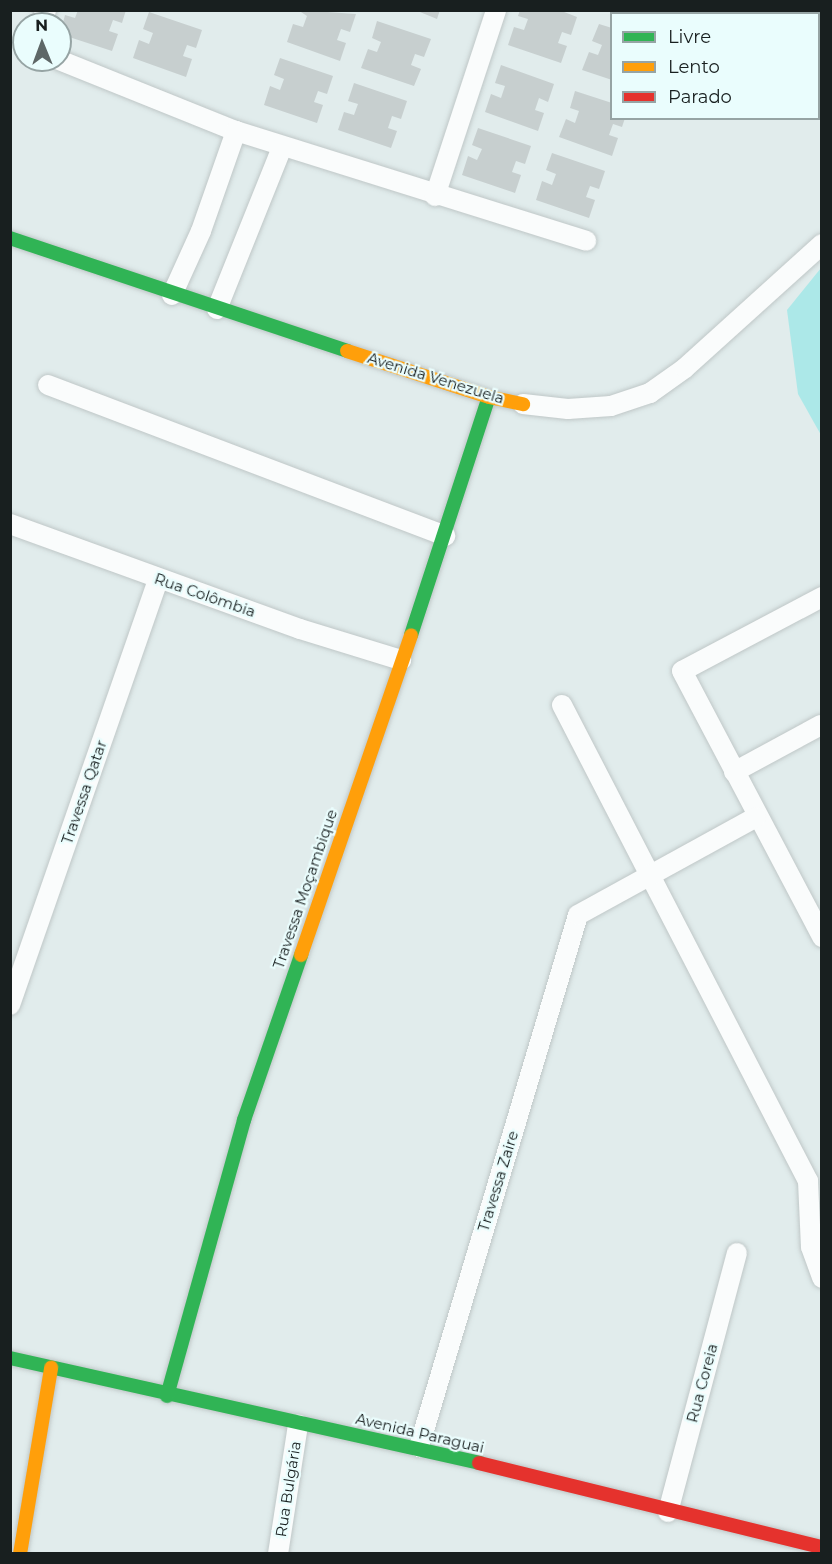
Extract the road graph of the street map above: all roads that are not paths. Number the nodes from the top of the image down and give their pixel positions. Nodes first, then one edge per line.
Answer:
1 (496, 10) edge
2 (72, 65) edge
3 (236, 131) junction
4 (282, 147) junction
5 (435, 196) junction
6 (10, 238) edge
7 (586, 241) dead end
8 (822, 244) edge
9 (172, 295) junction
10 (216, 309) junction
11 (48, 385) dead end
12 (489, 397) junction
13 (523, 404) joint
14 (10, 524) edge
15 (445, 536) junction
16 (158, 579) junction
17 (822, 597) edge
18 (401, 660) junction
19 (562, 705) dead end
20 (821, 725) edge
21 (734, 772) junction
22 (756, 817) junction
23 (649, 873) junction
24 (822, 937) edge
25 (10, 1005) edge
26 (736, 1253) dead end
27 (822, 1278) edge
28 (10, 1358) edge
29 (51, 1368) junction
30 (167, 1396) junction
31 (298, 1425) junction
32 (419, 1447) junction
33 (668, 1512) junction
34 (822, 1547) edge
35 (20, 1554) edge
36 (278, 1554) edge

1 - 5 street
2 - 3 street
3 - 4 street
3 - 9 street
4 - 5 street
4 - 10 street
5 - 7 street
6 - 9 street, Avenida Venezuela
8 - 13 street, Avenida Venezuela
9 - 10 street, Avenida Venezuela
10 - 12 street, Avenida Venezuela
11 - 15 street
12 - 13 street, Avenida Venezuela
12 - 15 street, Travessa Moçambique
14 - 16 street, Rua Colômbia
15 - 18 street, Travessa Moçambique
16 - 18 street, Rua Colômbia
16 - 25 street, Travessa Qatar
17 - 21 street
18 - 30 street, Travessa Moçambique
19 - 23 street
20 - 21 street
21 - 22 street
22 - 23 street
22 - 24 street
23 - 27 street
23 - 32 street, Travessa Zaire
26 - 33 street, Rua Coreia
28 - 29 street, Avenida Paraguai
29 - 30 street, Avenida Paraguai
29 - 35 street
30 - 31 street, Avenida Paraguai
31 - 32 street, Avenida Paraguai
31 - 36 street, Rua Bulgária
32 - 33 street, Avenida Paraguai
33 - 34 street, Avenida Paraguai

